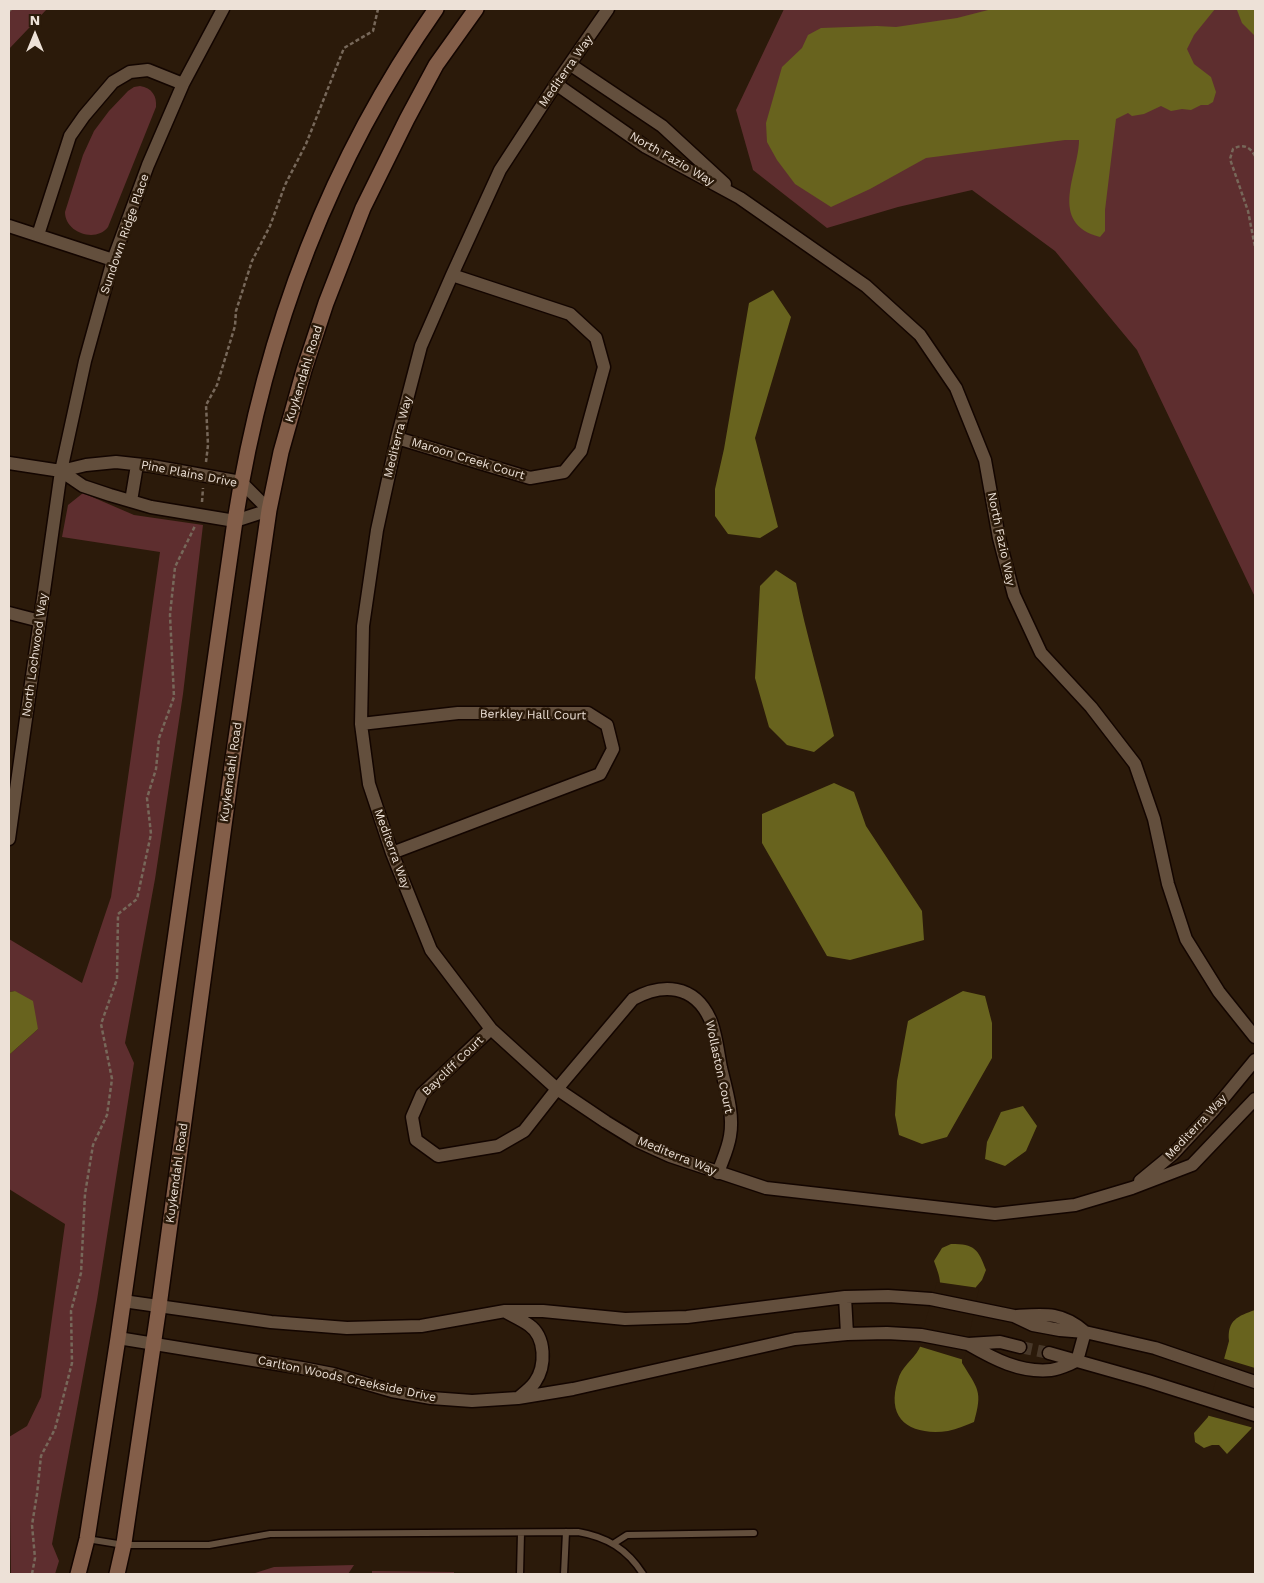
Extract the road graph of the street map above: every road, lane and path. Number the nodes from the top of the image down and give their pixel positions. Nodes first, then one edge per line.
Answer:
1 (223, 9) edge
2 (378, 9) edge
3 (436, 9) edge
4 (476, 9) edge
5 (608, 9) edge
6 (571, 65) junction
7 (183, 84) junction
8 (556, 84) junction
9 (1255, 156) edge
10 (740, 198) junction
11 (9, 226) edge
12 (38, 235) junction
13 (1255, 247) edge
14 (114, 260) junction
15 (452, 275) junction
16 (397, 438) junction
17 (9, 463) edge
18 (137, 464) junction
19 (60, 471) junction
20 (205, 476) junction
21 (241, 482) junction
22 (131, 501) junction
23 (269, 510) junction
24 (200, 515) junction
25 (235, 521) junction
26 (9, 613) edge
27 (40, 621) junction
28 (361, 724) junction
29 (9, 839) edge
30 (392, 853) junction
31 (491, 1030) junction
32 (1255, 1037) edge
33 (1255, 1060) edge
34 (557, 1089) junction
35 (1255, 1099) edge
36 (718, 1173) junction
37 (1132, 1188) junction
38 (845, 1297) junction
39 (123, 1301) junction
40 (160, 1306) junction
41 (505, 1312) junction
42 (1085, 1332) junction
43 (847, 1334) junction
44 (118, 1338) junction
45 (154, 1343) junction
46 (968, 1344) junction
47 (1020, 1346) tunnel mouth
48 (1049, 1353) tunnel mouth
49 (1078, 1361) junction
50 (1255, 1382) edge
51 (518, 1398) junction
52 (1255, 1415) edge
53 (566, 1532) junction
54 (521, 1533) junction
55 (754, 1533) dead end
56 (87, 1539) junction
57 (613, 1544) junction
58 (124, 1545) junction
59 (32, 1574) edge
60 (78, 1574) edge
61 (117, 1574) edge
62 (520, 1574) edge
63 (564, 1574) edge
64 (643, 1574) edge

1 - 7 street, Sundown Ridge Place
2 - 20 path
3 - 21 main road
4 - 23 main road, Kuykendahl Road
5 - 6 street, Mediterra Way
6 - 8 street, Mediterra Way
6 - 10 street, North Fazio Way
7 - 12 street
7 - 14 street, Sundown Ridge Place
8 - 10 street, North Fazio Way
8 - 15 street, Mediterra Way
9 - 13 path
10 - 32 street, North Fazio Way
11 - 12 street
12 - 14 street
14 - 19 street, Sundown Ridge Place
15 - 16 street, Mediterra Way
15 - 16 street, Maroon Creek Court
16 - 28 street, Mediterra Way
17 - 19 street, Pine Plains Drive
18 - 19 street, Pine Plains Drive
18 - 20 street, Pine Plains Drive
18 - 22 street
19 - 22 street, Pine Plains Drive
19 - 27 street, North Lochwood Way
20 - 21 street, Pine Plains Drive
20 - 24 path
21 - 23 street, Pine Plains Drive
21 - 25 main road
22 - 24 street, Pine Plains Drive
23 - 25 street, Pine Plains Drive
23 - 40 main road, Kuykendahl Road
24 - 25 street, Pine Plains Drive
24 - 59 path
25 - 39 main road
26 - 27 street
27 - 29 street, North Lochwood Way
28 - 30 street, Mediterra Way
28 - 30 street, Berkley Hall Court
30 - 31 street, Mediterra Way
31 - 34 street, Mediterra Way
31 - 34 street, Baycliff Court
33 - 37 street, Mediterra Way
34 - 36 street, Mediterra Way
34 - 36 street, Wollaston Court
35 - 37 street, Mediterra Way
36 - 37 street, Mediterra Way
38 - 41 street
38 - 42 street
38 - 43 street
39 - 40 street
39 - 44 main road
40 - 41 street
40 - 45 main road, Kuykendahl Road
41 - 51 street
42 - 49 street
42 - 50 street
43 - 46 street, Carlton Woods Creekside Drive
43 - 51 street, Carlton Woods Creekside Drive
44 - 45 street, Carlton Woods Creekside Drive
44 - 56 main road
45 - 51 street, Carlton Woods Creekside Drive
45 - 58 main road, Kuykendahl Road
46 - 47 street, Carlton Woods Creekside Drive
46 - 49 street, Carlton Woods Creekside Drive
48 - 49 street
49 - 52 street
53 - 54 lane
53 - 57 lane
53 - 63 lane
54 - 58 lane
54 - 62 lane
55 - 57 lane
56 - 58 lane
56 - 60 main road
57 - 64 lane
58 - 61 main road, Kuykendahl Road

